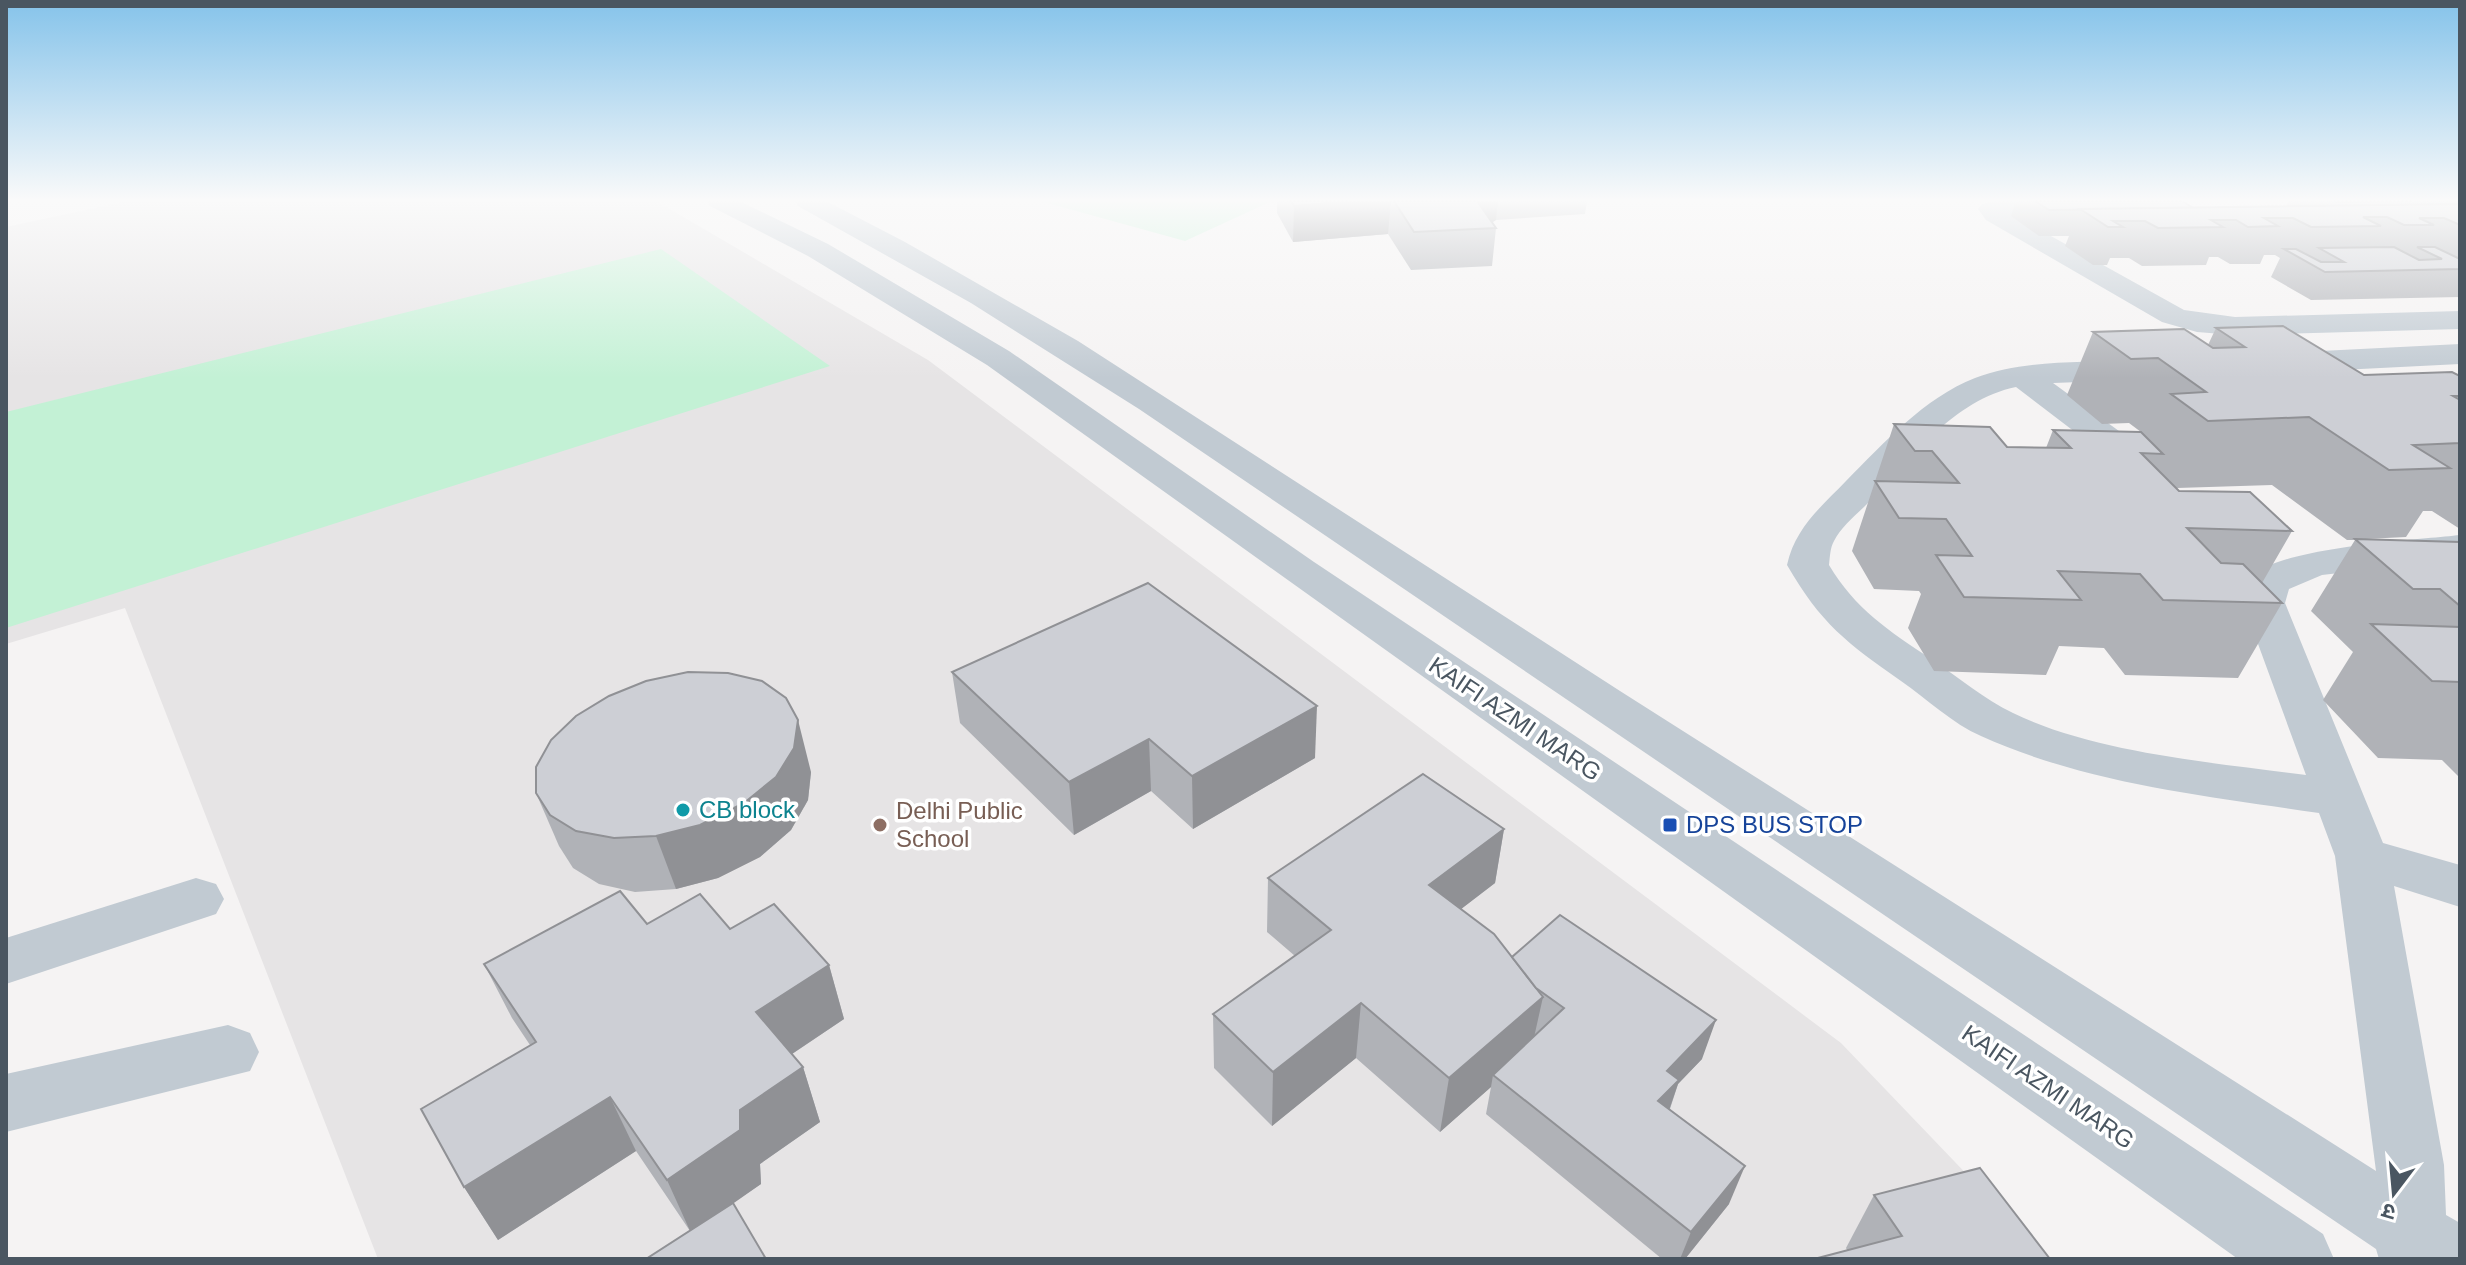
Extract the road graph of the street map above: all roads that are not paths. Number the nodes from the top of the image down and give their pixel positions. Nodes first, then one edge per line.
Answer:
1 (835, 260) edge
2 (921, 260) edge
3 (2073, 260) edge
4 (2460, 320) edge
5 (2460, 354) edge
6 (2164, 369) edge
7 (2022, 376) junction
8 (2264, 383) edge
9 (2175, 489) edge
10 (2252, 545) edge
11 (2460, 547) edge
12 (2290, 574) junction
13 (2339, 798) junction
14 (2362, 856) junction
15 (2460, 886) edge
16 (196, 899) dead end
17 (6, 961) edge
18 (228, 1052) dead end
19 (6, 1103) edge
20 (2425, 1250) edge
21 (2298, 1259) edge

1 - 21 street, KAIFI AZMI MARG
2 - 20 street
3 - 4 street
5 - 8 street
6 - 7 street
7 - 9 street
7 - 13 street
10 - 12 street
11 - 12 street
12 - 13 street
13 - 14 street
14 - 15 street
14 - 20 street
16 - 17 street
18 - 19 street

